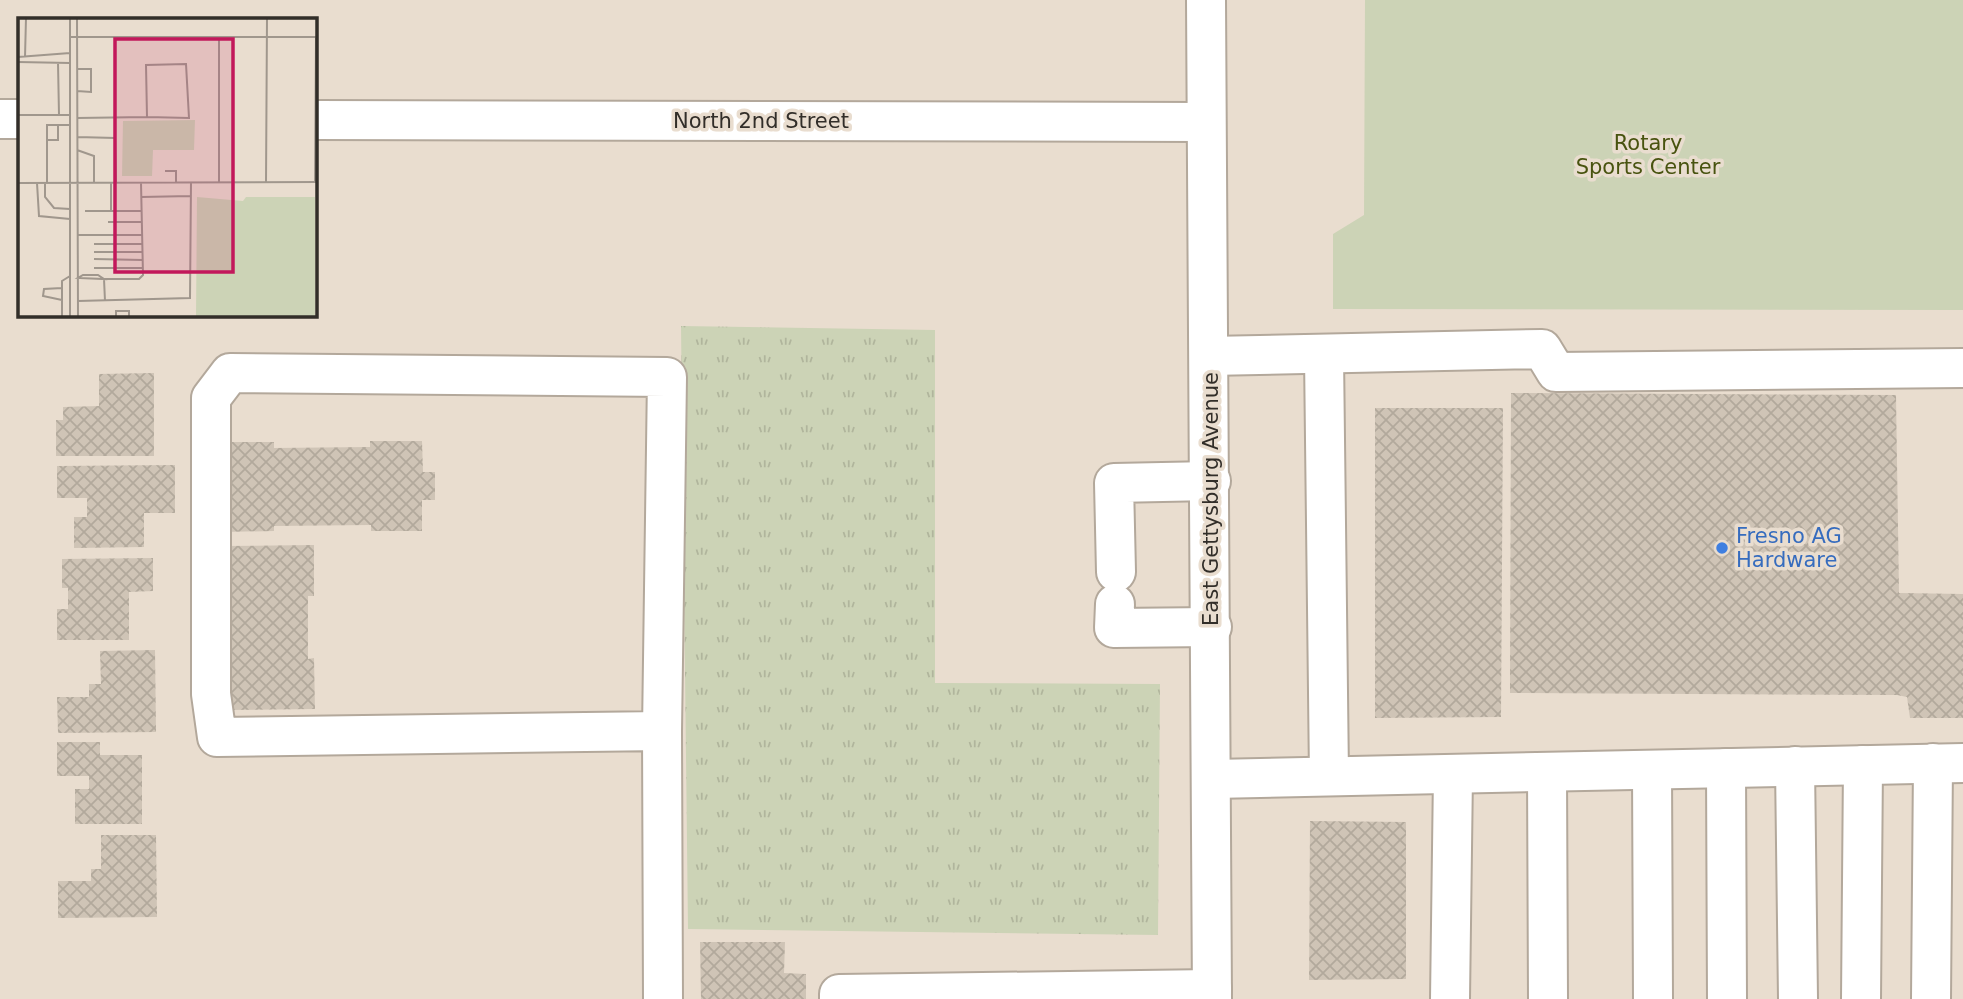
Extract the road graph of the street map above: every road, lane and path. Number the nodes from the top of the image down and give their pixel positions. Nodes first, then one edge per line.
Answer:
1 (1206, 0) edge
2 (0, 119) edge
3 (18, 119) edge
4 (317, 120) edge
5 (1206, 122) junction
6 (1324, 355) junction
7 (1209, 356) junction
8 (1963, 368) edge
9 (1210, 481) junction
10 (1212, 627) junction
11 (662, 731) junction
12 (1948, 763) edge
13 (1863, 765) junction
14 (1795, 766) junction
15 (1726, 768) junction
16 (1652, 769) junction
17 (1547, 772) junction
18 (1453, 774) junction
19 (1329, 776) junction
20 (1213, 779) junction
21 (1212, 994) edge
22 (663, 999) edge
23 (839, 999) edge
24 (1450, 999) edge
25 (1548, 999) edge
26 (1653, 999) edge
27 (1727, 999) edge
28 (1798, 999) edge
29 (1861, 999) edge
30 (1931, 999) edge

1 - 5 street, East Gettysburg Avenue
2 - 3 street
4 - 5 street, North 2nd Street
5 - 7 street, East Gettysburg Avenue
6 - 7 street
6 - 8 street
6 - 19 street
7 - 9 street, East Gettysburg Avenue
9 - 10 street, East Gettysburg Avenue
9 - 10 street
10 - 20 street, East Gettysburg Avenue
11 - 11 street
11 - 22 street
12 - 13 street
12 - 30 street
13 - 14 street
13 - 29 street
14 - 15 street
14 - 28 street
15 - 16 street
15 - 27 street
16 - 17 street
16 - 26 street
17 - 18 street
17 - 25 street
18 - 19 street
18 - 24 street
19 - 20 street
20 - 21 street, East Gettysburg Avenue
21 - 23 street

